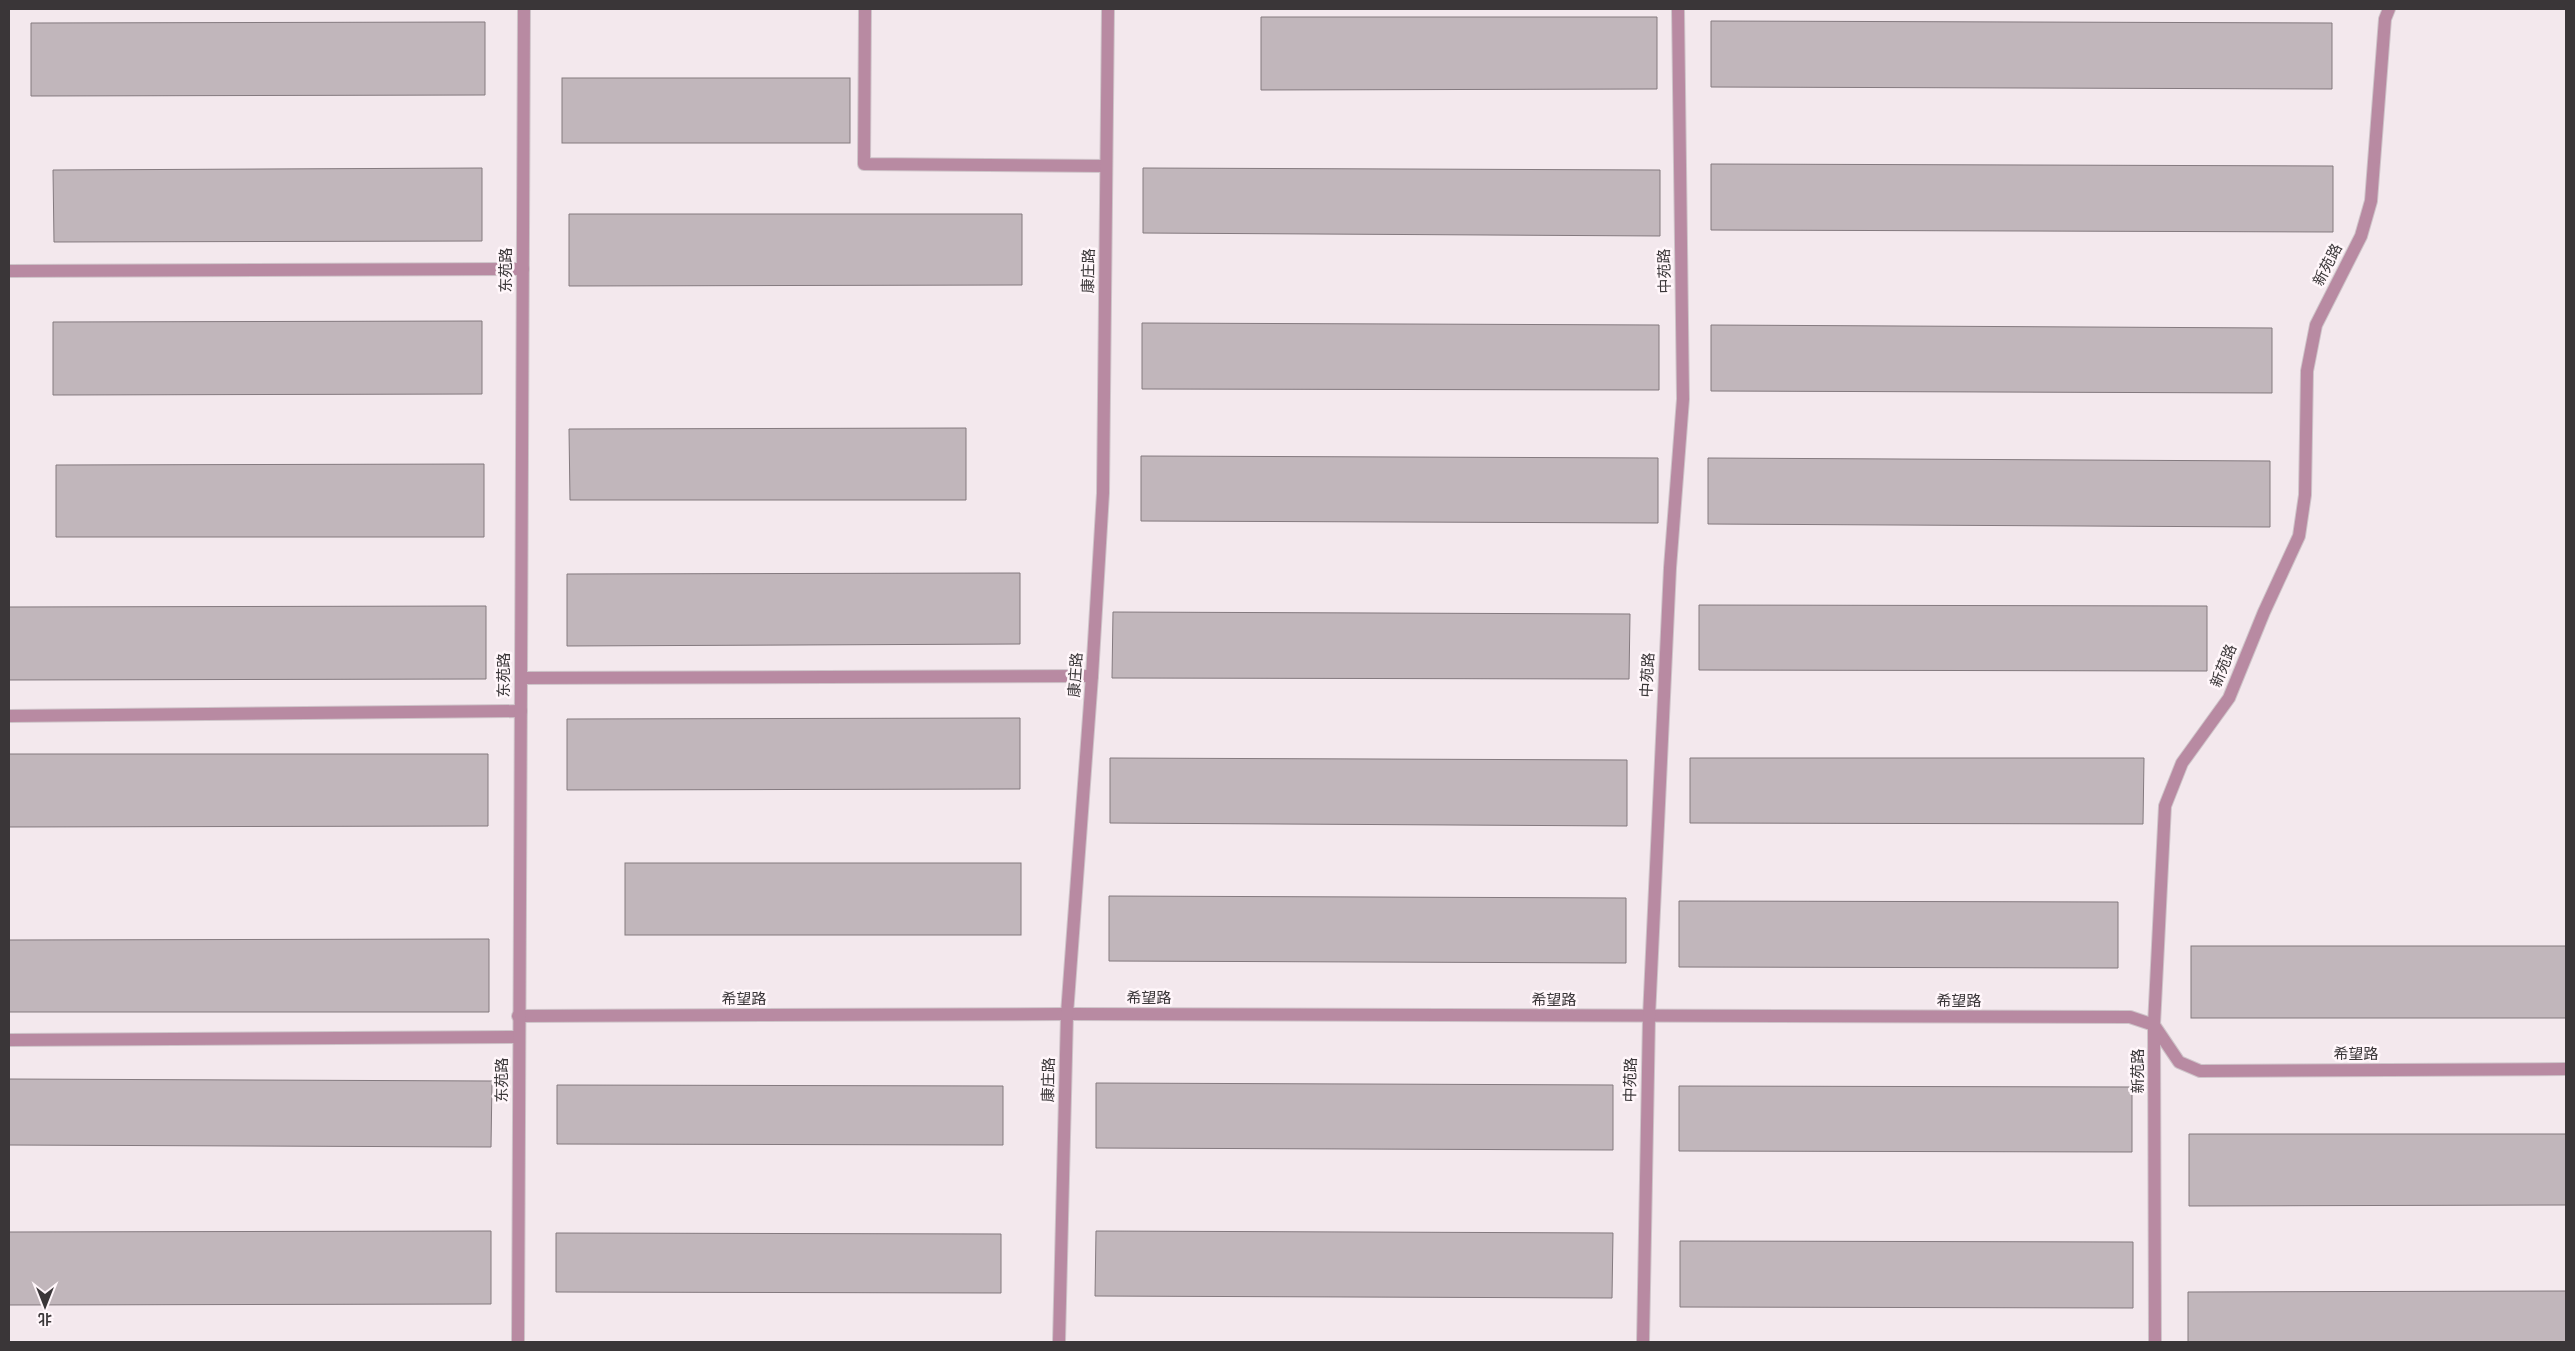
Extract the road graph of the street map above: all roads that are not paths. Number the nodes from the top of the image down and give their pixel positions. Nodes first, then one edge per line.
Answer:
1 (524, 9) edge
2 (865, 9) edge
3 (1108, 9) edge
4 (1678, 9) edge
5 (2390, 9) edge
6 (1106, 166) junction
7 (523, 269) junction
8 (9, 271) edge
9 (1092, 676) junction
10 (520, 678) junction
11 (520, 711) junction
12 (9, 716) edge
13 (1067, 1014) junction
14 (518, 1016) junction
15 (1649, 1017) junction
16 (2154, 1025) junction
17 (518, 1037) junction
18 (9, 1040) edge
19 (2566, 1069) edge
20 (518, 1342) edge
21 (1059, 1342) edge
22 (1643, 1342) edge
23 (2155, 1342) edge

1 - 7 street, 东苑路
2 - 6 street
3 - 6 street, 康庄路
4 - 15 street, 中苑路
5 - 16 street, 新苑路
6 - 9 street, 康庄路
7 - 8 street
7 - 10 street, 东苑路
9 - 10 street
9 - 13 street, 康庄路
10 - 11 street, 东苑路
11 - 12 street
11 - 14 street, 东苑路
13 - 14 street, 希望路
13 - 15 street, 希望路
13 - 21 street, 康庄路
14 - 17 street, 东苑路
15 - 16 street, 希望路
15 - 22 street, 中苑路
16 - 19 street, 希望路
16 - 23 street, 新苑路
17 - 18 street
17 - 20 street, 东苑路

